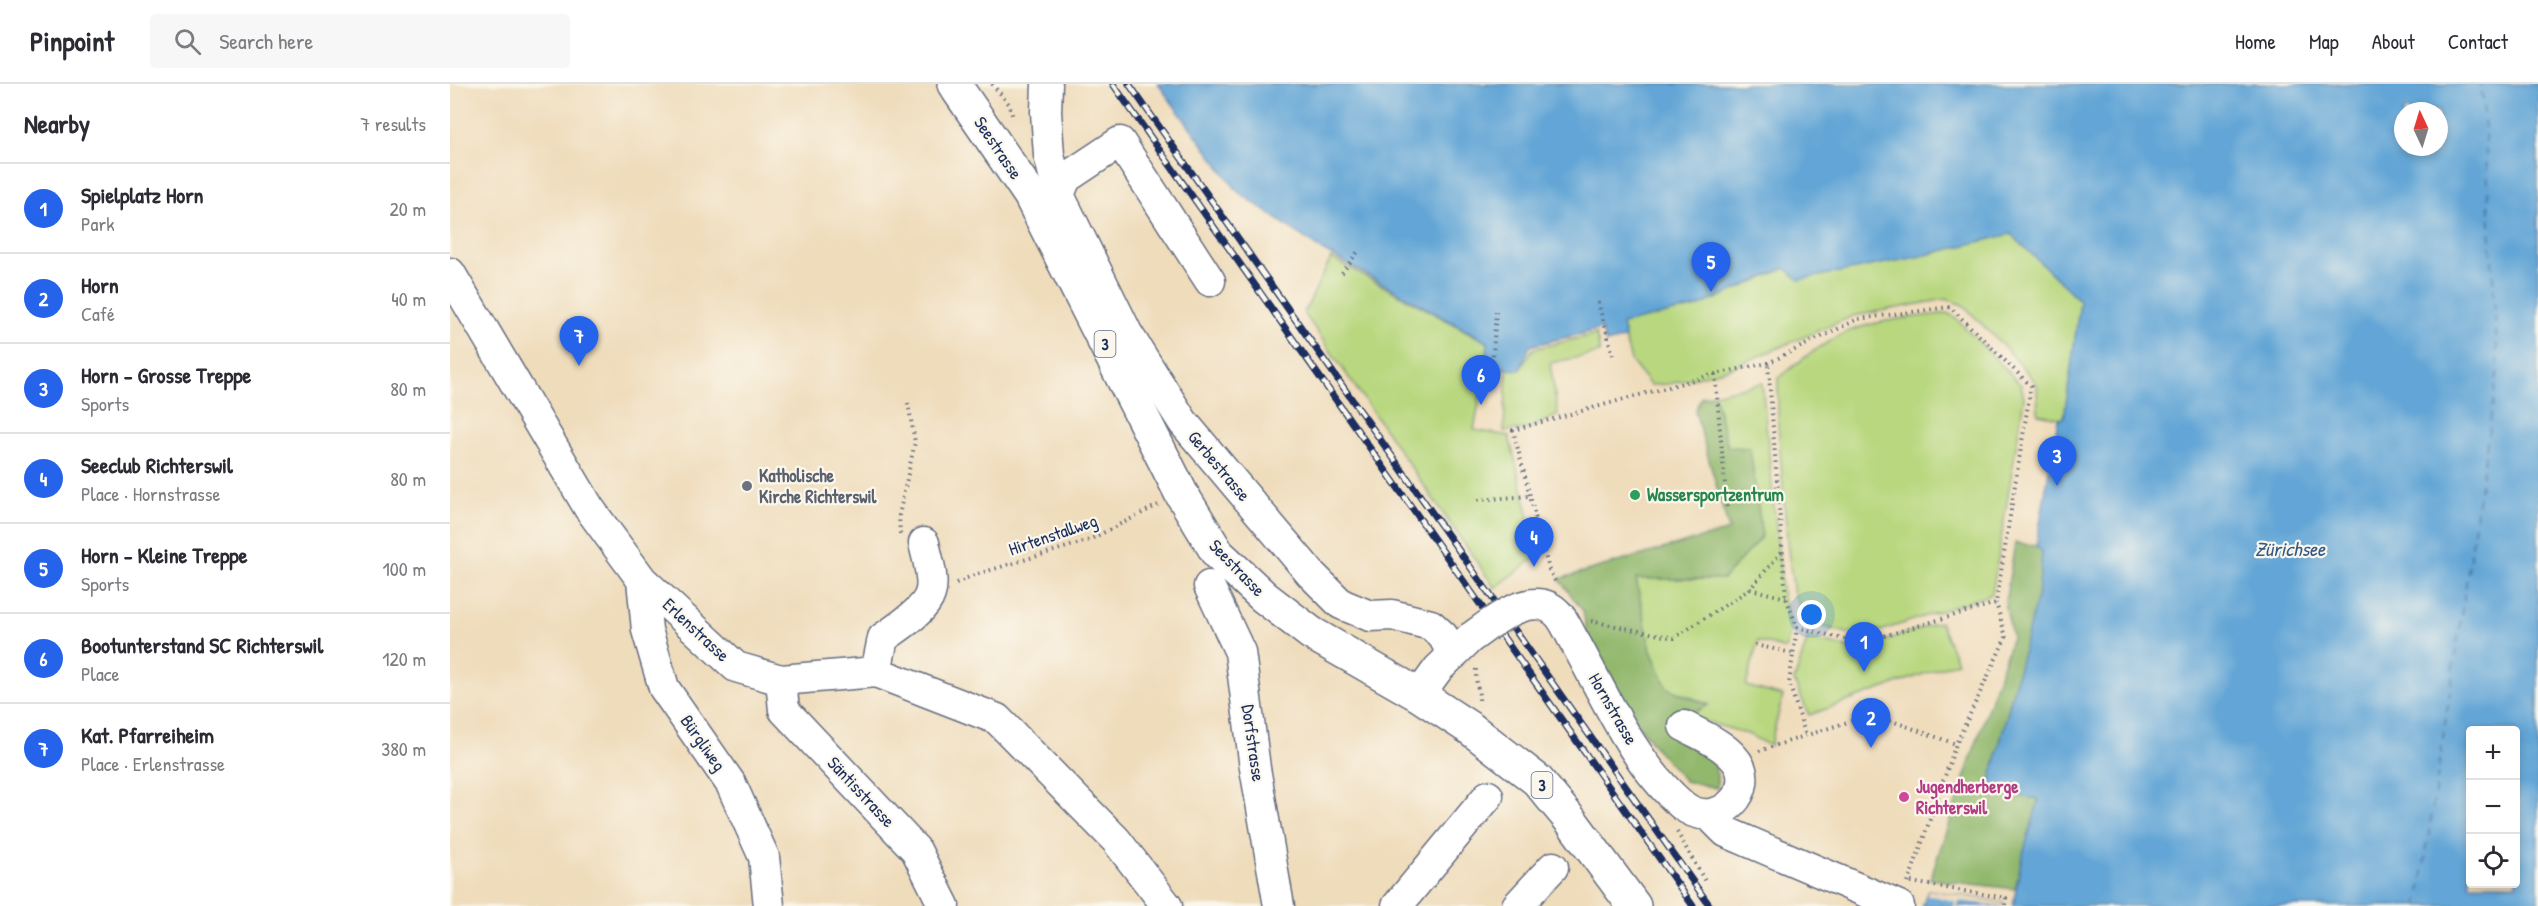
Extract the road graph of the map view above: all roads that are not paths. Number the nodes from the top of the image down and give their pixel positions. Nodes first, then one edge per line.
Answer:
1 (954, 84) edge
2 (1047, 84) edge
3 (1059, 195) junction
4 (450, 273) edge
5 (1210, 281) dead end
6 (912, 541) road end
7 (642, 580) junction
8 (1209, 586) dead end
9 (1461, 647) junction
10 (876, 672) junction
11 (781, 680) junction
12 (1419, 695) junction
13 (1684, 726) dead end
14 (1488, 796) dead end
15 (1696, 811) junction
16 (1553, 867) dead end
17 (1904, 892) edge
18 (769, 906) edge
19 (944, 906) edge
20 (1167, 906) edge
21 (1279, 906) edge
22 (1397, 906) edge
23 (1517, 906) edge
24 (1634, 906) edge

1 - 12 main road, Seestrasse / 3
2 - 3 street, Gerbestrasse
3 - 5 street
3 - 9 street, Gerbestrasse
4 - 7 street, Erlenstrasse
6 - 10 street
7 - 11 street, Erlenstrasse
7 - 18 street, Bürgliweg
8 - 21 street, Dorfstrasse
9 - 12 street
9 - 15 street, Hornstrasse, bridge
10 - 11 street, Erlenstrasse
10 - 20 street, Erlenstrasse
11 - 19 street, Säntisstrasse
12 - 24 main road, Seestrasse / 3
13 - 15 street
14 - 22 street
15 - 17 street, Hornstrasse
16 - 23 street

